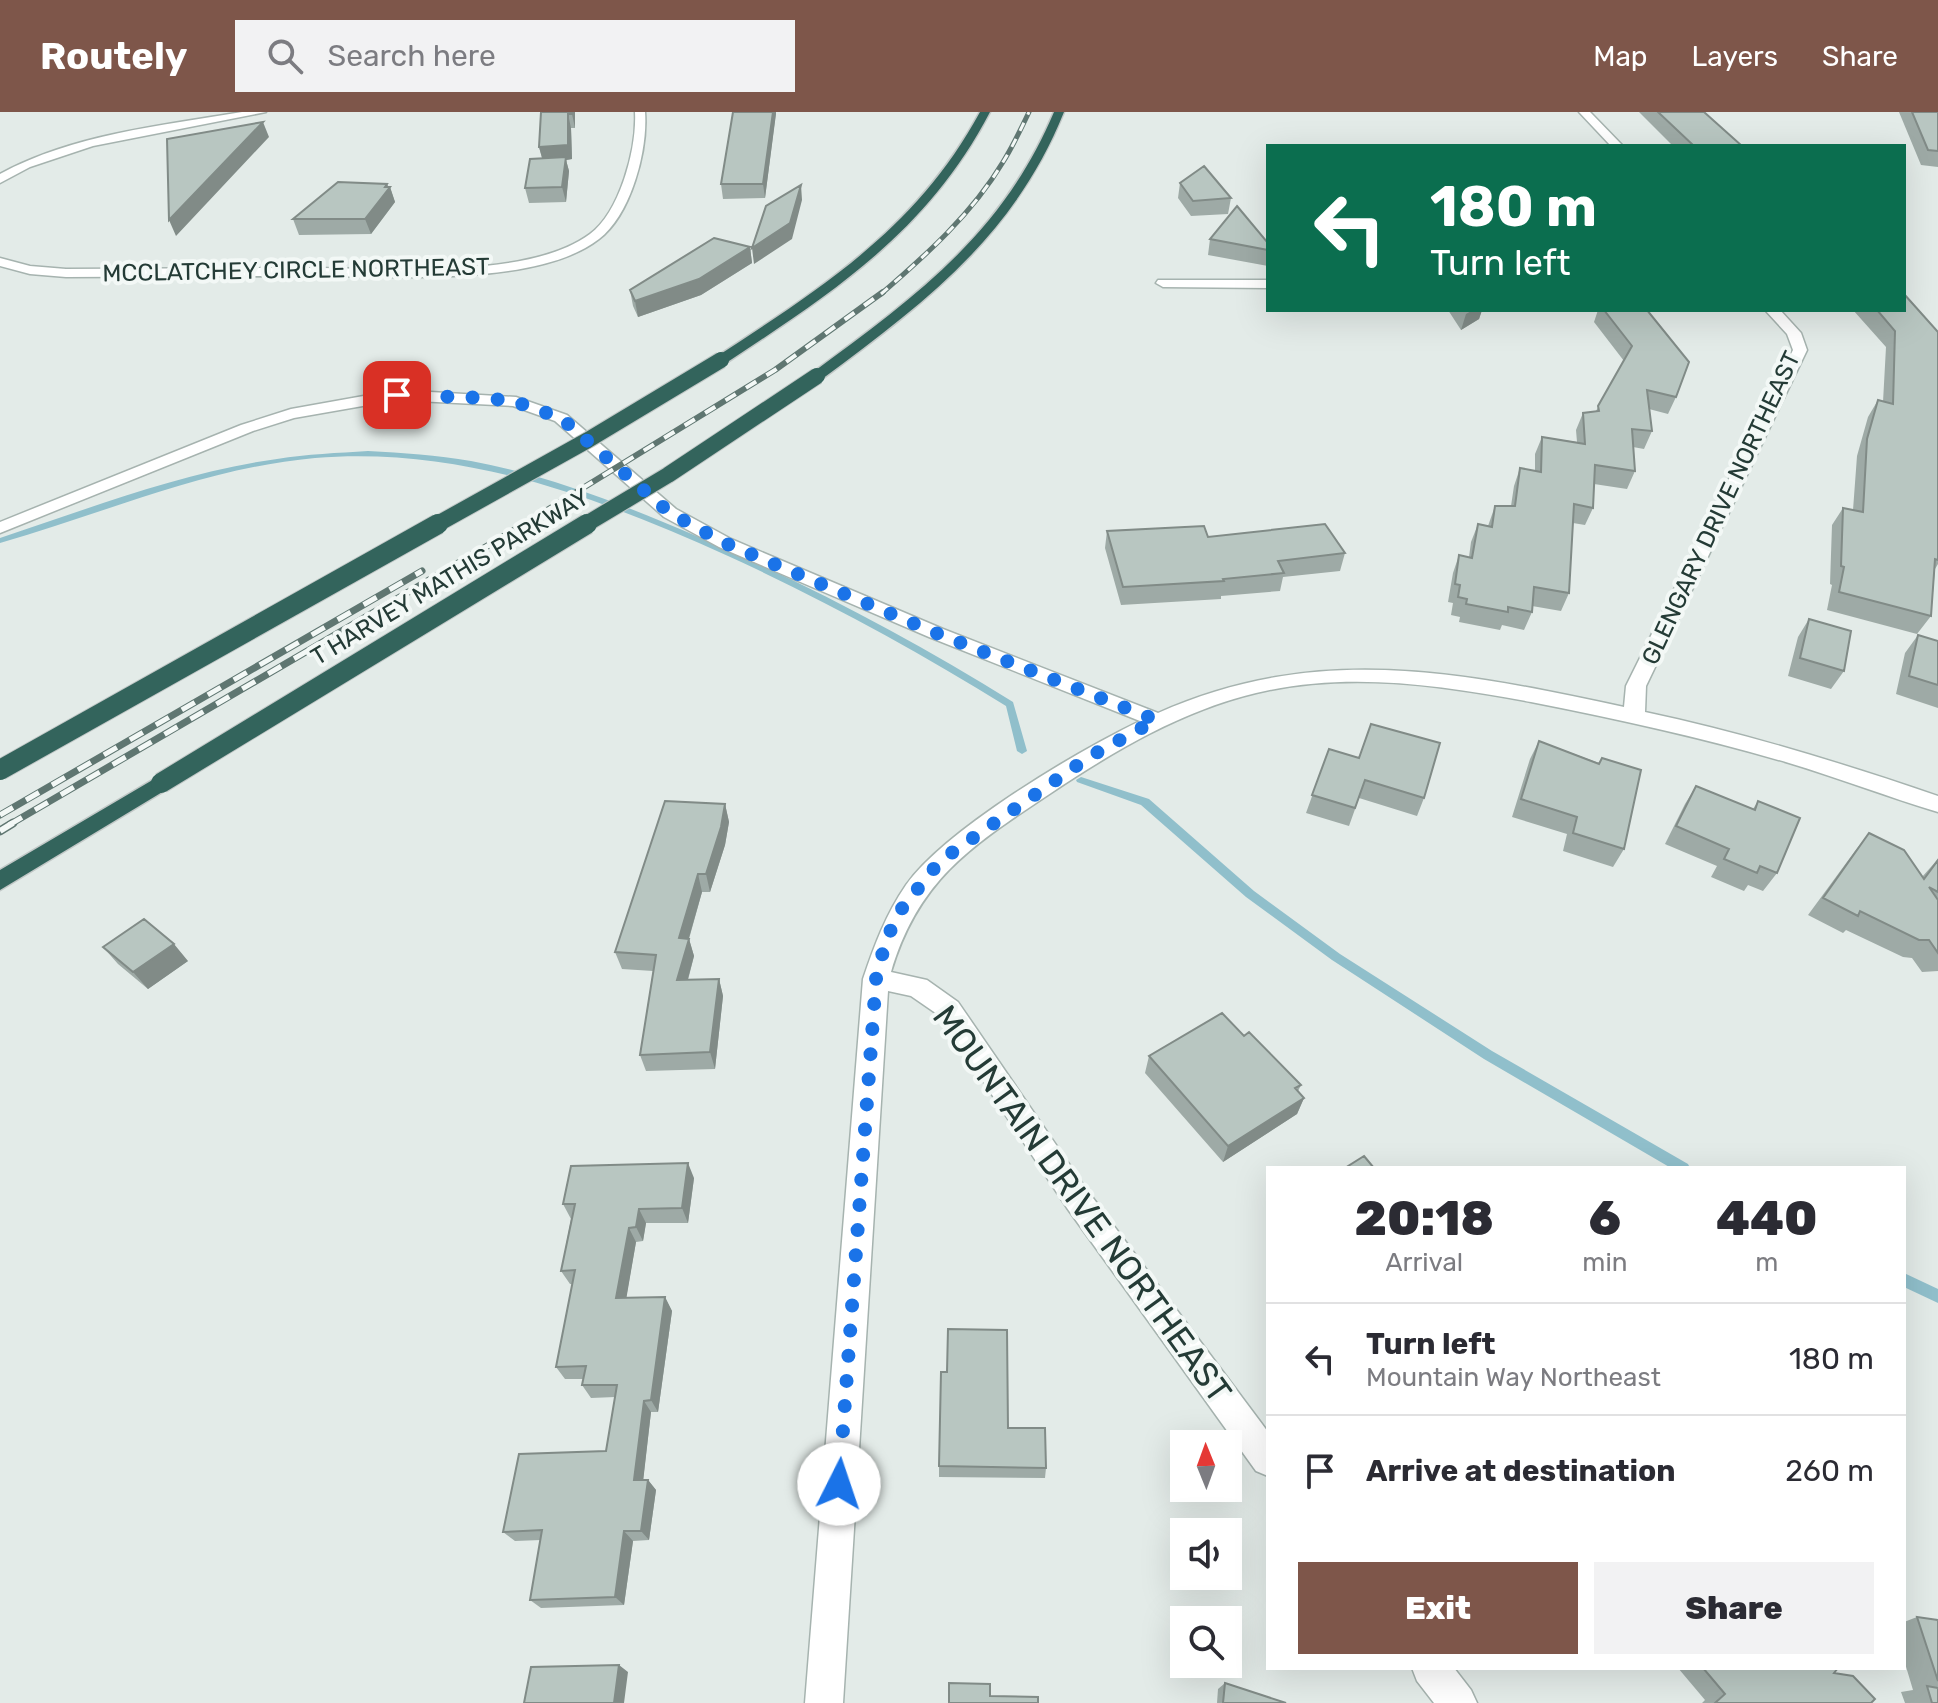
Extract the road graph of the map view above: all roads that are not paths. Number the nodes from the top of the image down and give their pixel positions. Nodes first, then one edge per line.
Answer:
1 (261, 112) edge
2 (640, 112) edge
3 (985, 112) edge
4 (1059, 112) edge
5 (1584, 112) edge
6 (1615, 144) edge
7 (0, 179) edge
8 (0, 262) edge
9 (1163, 283) dead end
10 (1266, 284) edge
11 (1774, 312) edge
12 (0, 528) edge
13 (1634, 715) junction
14 (1156, 720) junction
15 (0, 770) edge
16 (1938, 804) edge
17 (0, 881) edge
18 (876, 979) junction
19 (1266, 1456) edge
20 (1432, 1670) edge
21 (824, 1703) edge
22 (1458, 1703) edge

1 - 7 street
2 - 8 street, MCCLATCHEY CIRCLE NORTHEAST
3 - 15 highway, T HARVEY MATHIS PARKWAY, bridge
4 - 17 highway, T HARVEY MATHIS PARKWAY, bridge
5 - 6 street
9 - 10 street
11 - 13 street, GLENGARY DRIVE NORTHEAST
12 - 14 street
13 - 14 street
13 - 16 street
14 - 18 street
18 - 19 street, MOUNTAIN DRIVE NORTHEAST
18 - 21 street
20 - 22 street

